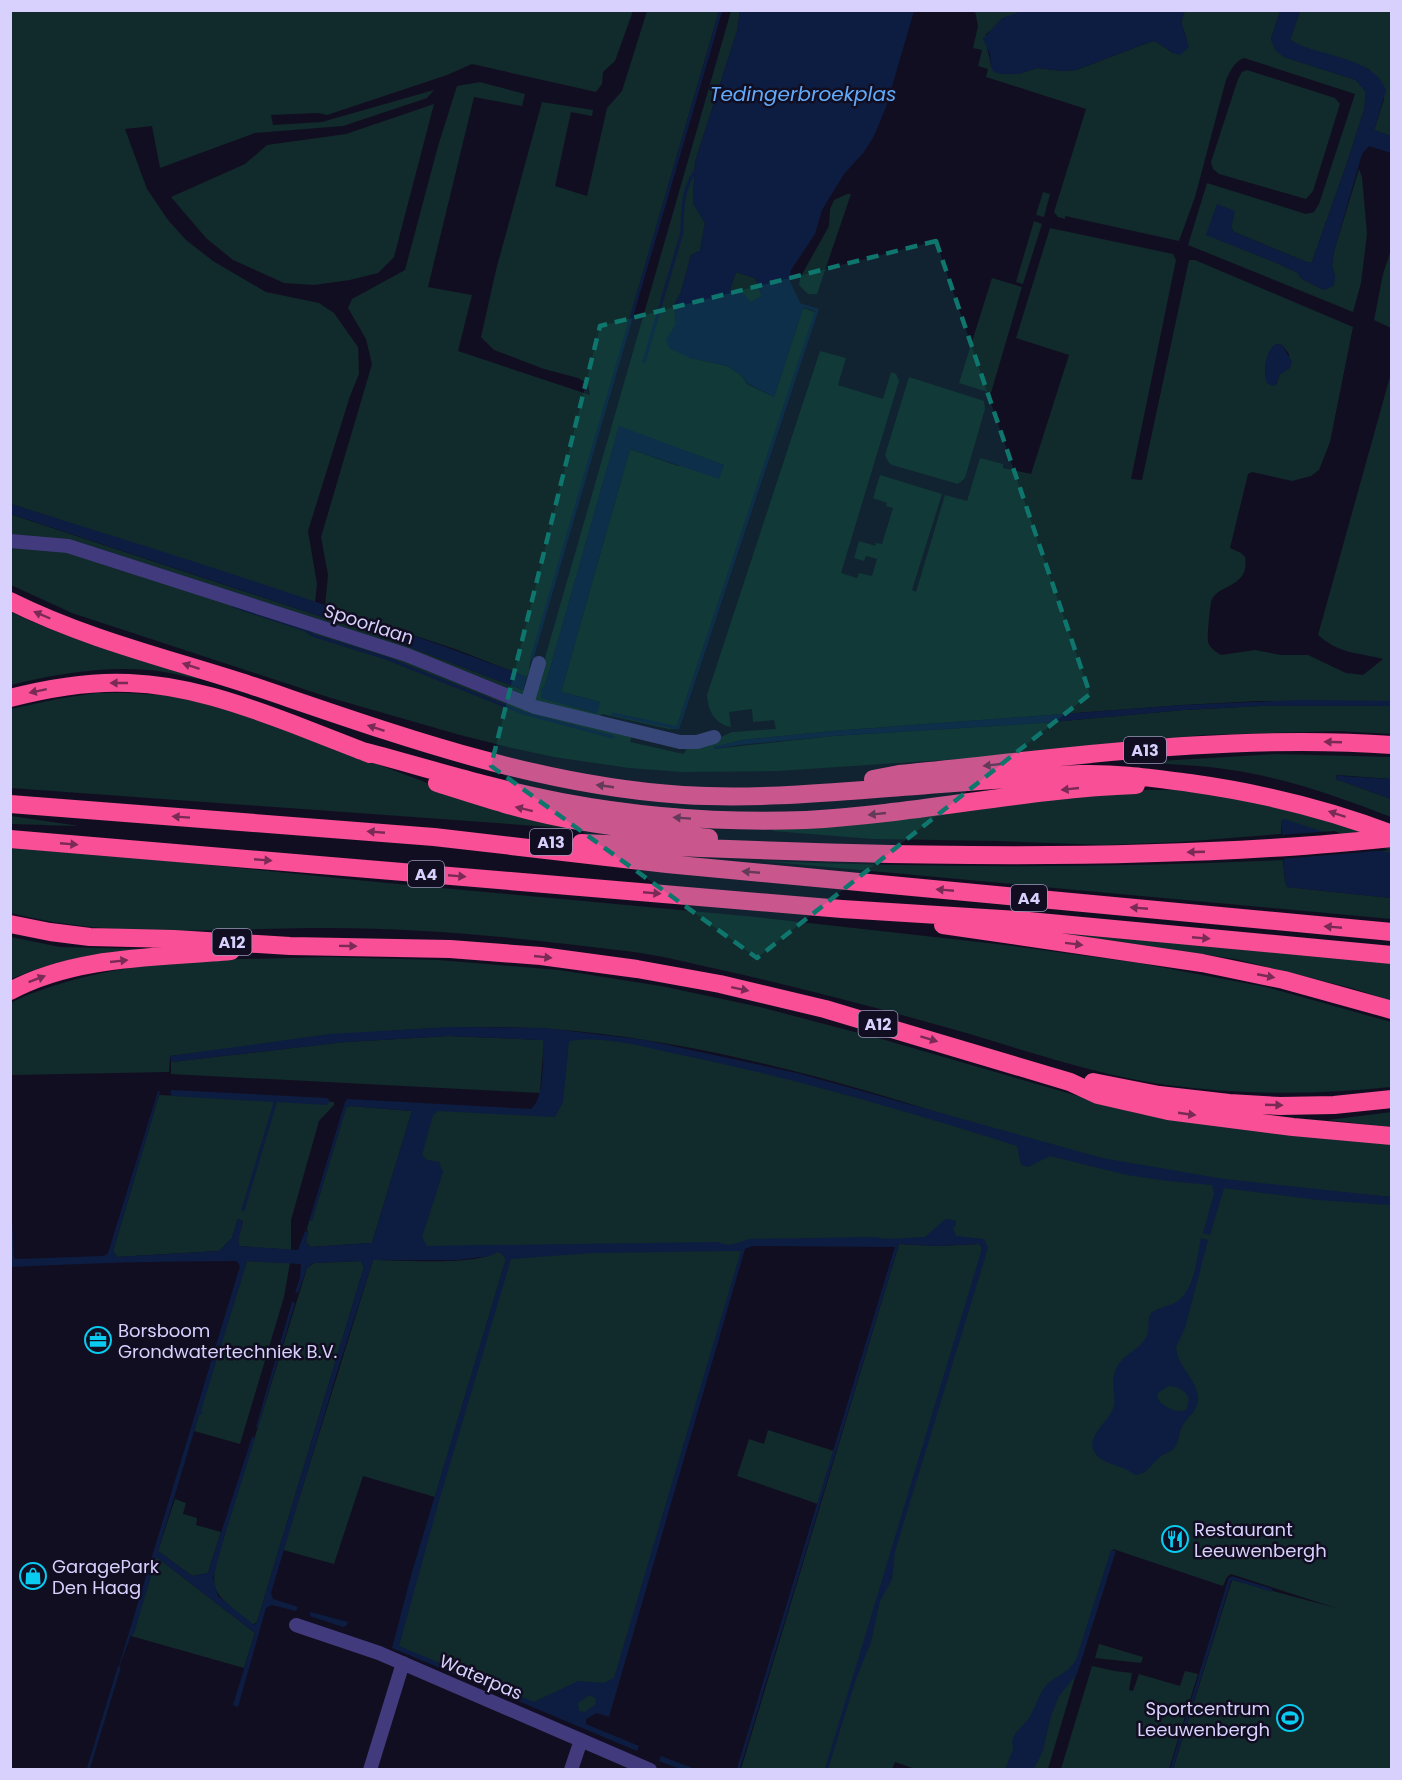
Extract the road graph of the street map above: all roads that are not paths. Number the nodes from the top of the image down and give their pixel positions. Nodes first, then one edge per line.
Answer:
1 (10, 541) edge
2 (10, 601) edge
3 (539, 663) dead end
4 (10, 698) edge
5 (528, 704) junction
6 (714, 737) dead end
7 (1392, 745) edge
8 (359, 750) junction
9 (1192, 784) junction
10 (789, 795) junction
11 (10, 804) edge
12 (1392, 836) edge
13 (434, 837) junction
14 (10, 839) edge
15 (807, 851) junction
16 (842, 909) junction
17 (10, 924) edge
18 (1392, 932) edge
19 (290, 946) junction
20 (1392, 955) edge
21 (10, 991) edge
22 (1392, 1010) edge
23 (1070, 1082) junction
24 (1392, 1099) edge
25 (1392, 1136) edge
26 (296, 1624) dead end
27 (403, 1663) junction
28 (581, 1740) junction
29 (370, 1770) edge
30 (571, 1770) edge
31 (650, 1770) edge

1 - 5 street, Spoorlaan
10 -> 2 highway
3 - 5 street
8 -> 4 highway
5 - 6 street, Spoorlaan
7 -> 10 highway, A13
9 -> 8 highway
15 -> 8 highway
9 - 10 highway
12 -> 9 highway
13 -> 11 highway, A4
12 -> 15 highway, A13
13 - 15 highway, A13
18 -> 13 highway, A4
14 -> 16 highway, A4
16 -> 20 highway, A4
16 -> 22 highway
17 - 19 highway, A12
21 -> 19 highway, A12
19 -> 23 highway, A12
23 -> 24 highway, A12
23 -> 25 highway, A12
26 - 27 street, Waterpas
27 - 28 street, Waterpas
27 - 29 street
28 - 30 street
28 - 31 street, Waterpas

